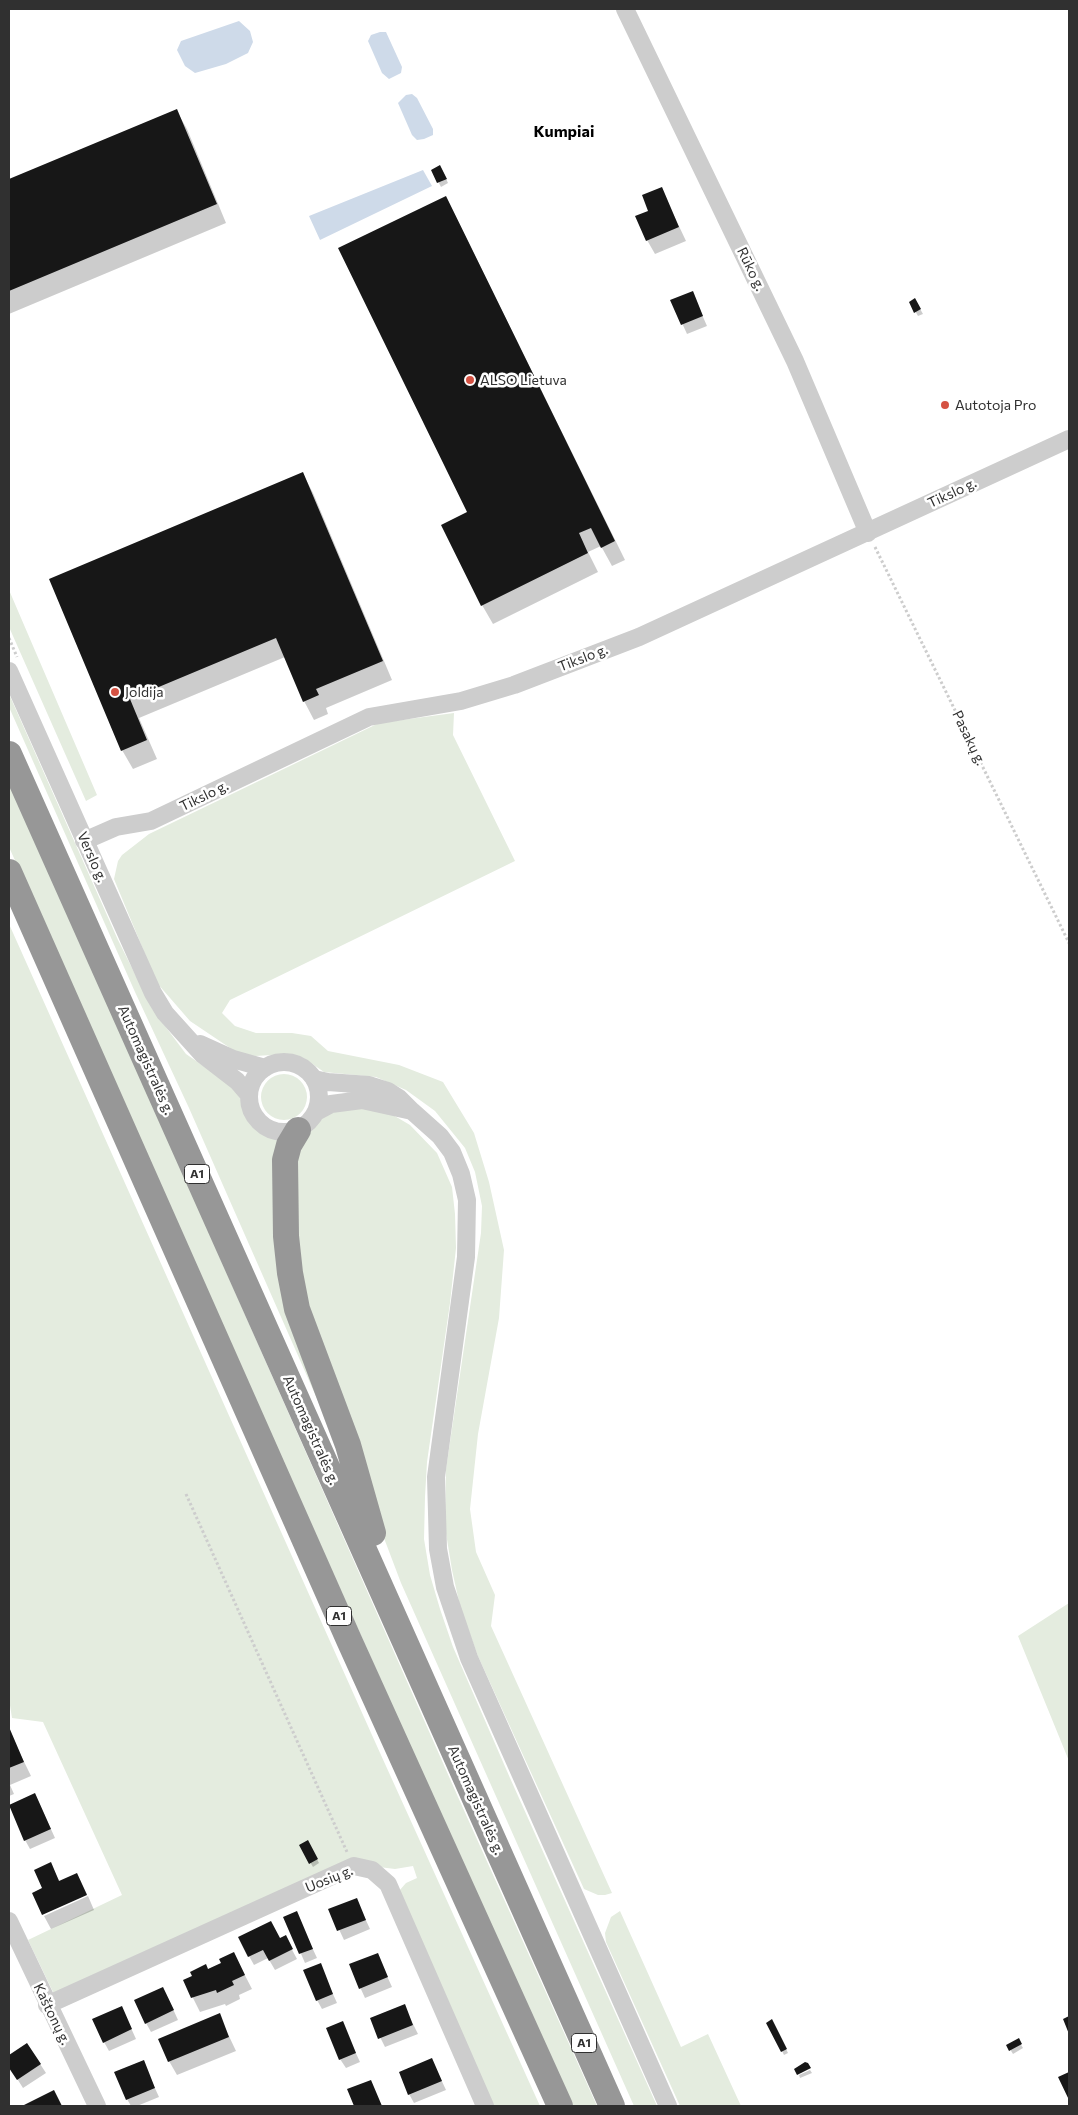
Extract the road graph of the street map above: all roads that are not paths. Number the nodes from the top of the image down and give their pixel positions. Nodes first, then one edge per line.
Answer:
1 (626, 9) edge
2 (1069, 439) edge
3 (868, 533) junction
4 (9, 671) edge
5 (9, 754) edge
6 (84, 841) junction
7 (9, 872) edge
8 (186, 1036) junction
9 (265, 1068) junction
10 (314, 1079) junction
11 (249, 1095) junction
12 (316, 1112) junction
13 (412, 1112) junction
14 (298, 1130) junction
15 (9, 1921) edge
16 (556, 1979) junction
17 (47, 2005) junction
18 (96, 2106) edge
19 (485, 2106) edge
20 (560, 2106) edge
21 (612, 2106) edge
22 (668, 2106) edge

1 - 3 street, Rūko g.
2 - 3 street, Tikslo g.
3 - 6 street, Tikslo g.
4 - 6 street, Verslo g.
5 - 16 highway, Automagistralės g. / A1
6 - 8 street, Verslo g.
7 - 20 highway, A1
8 - 9 street, Verslo g.
8 - 11 street, Verslo g.
9 - 10 street
9 - 11 street
10 - 12 street
10 - 13 street
11 - 14 street
12 - 13 street
12 - 14 street
13 - 22 street
14 - 16 highway
15 - 17 street, Kaštonų g.
16 - 21 highway, Automagistralės g. / A1
17 - 18 street, Kaštonų g.
17 - 19 street, Uosių g.

